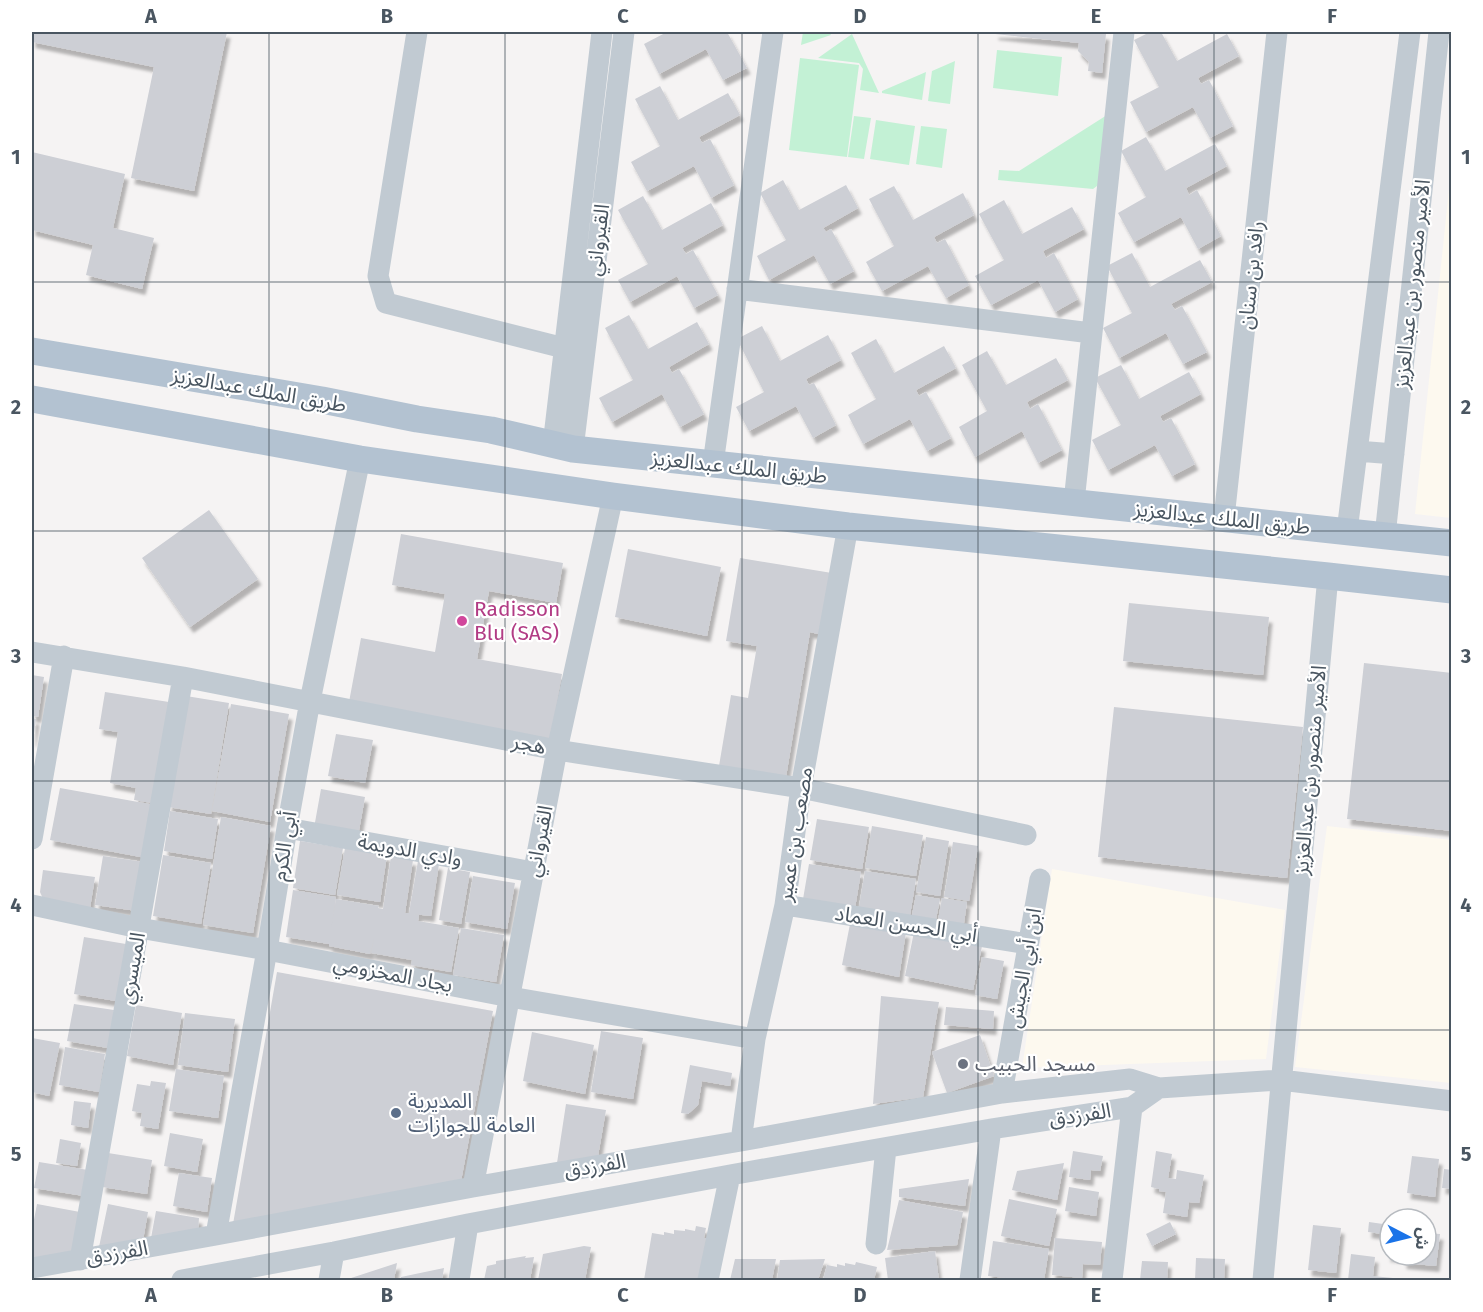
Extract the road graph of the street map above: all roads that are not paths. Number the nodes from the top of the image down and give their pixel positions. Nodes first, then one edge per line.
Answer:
1 (417, 32) edge
2 (602, 32) edge
3 (624, 32) edge
4 (772, 32) edge
5 (1124, 32) edge
6 (1277, 32) edge
7 (1410, 32) edge
8 (1438, 32) edge
9 (737, 290) junction
10 (1091, 333) junction
11 (564, 348) junction
12 (32, 351) edge
13 (32, 399) edge
14 (563, 447) junction
15 (1357, 451) junction
16 (1394, 454) junction
17 (360, 459) junction
18 (713, 464) junction
19 (613, 496) junction
20 (1074, 502) junction
21 (1224, 518) junction
22 (848, 526) junction
23 (1347, 531) junction
24 (1385, 536) junction
25 (1452, 543) edge
26 (1328, 576) junction
27 (1452, 590) edge
28 (32, 652) edge
29 (64, 656) junction
30 (183, 677) junction
31 (310, 701) junction
32 (557, 750) junction
33 (801, 788) junction
34 (287, 828) junction
35 (1026, 835) dead end
36 (32, 839) edge
37 (533, 873) junction
38 (1040, 879) dead end
39 (785, 904) junction
40 (32, 905) edge
41 (139, 928) junction
42 (1028, 944) junction
43 (267, 950) junction
44 (510, 997) junction
45 (755, 1039) junction
46 (1281, 1080) junction
47 (1159, 1088) junction
48 (1002, 1093) junction
49 (1452, 1101) edge
50 (1132, 1107) junction
51 (991, 1130) junction
52 (741, 1141) junction
53 (886, 1148) junction
54 (730, 1175) junction
55 (473, 1187) junction
56 (468, 1224) junction
57 (216, 1235) junction
58 (876, 1244) dead end
59 (334, 1252) junction
60 (80, 1260) junction
61 (32, 1268) edge
62 (205, 1279) edge
63 (182, 1281) edge
64 (329, 1281) edge
65 (459, 1281) edge
66 (708, 1281) edge
67 (970, 1281) edge
68 (1112, 1281) edge
69 (1263, 1281) edge

1 - 11 street
2 - 11 street, القيرواني
3 - 14 street, القيرواني
4 - 9 street
5 - 10 street
6 - 21 street, رافد بن سنان
7 - 15 street, الأمير منصور بن عبدالعزيز
8 - 16 street, الأمير منصور بن عبدالعزيز
9 - 10 street
9 - 18 street
10 - 20 street
11 - 14 street, القيرواني
12 - 14 main road, طريق الملك عبدالعزيز
13 - 17 main road, طريق الملك عبدالعزيز
14 - 18 main road, طريق الملك عبدالعزيز
15 - 16 street
15 - 23 street, الأمير منصور بن عبدالعزيز
16 - 24 street, الأمير منصور بن عبدالعزيز
17 - 19 main road, طريق الملك عبدالعزيز
17 - 31 street, أبي الكرم
18 - 20 main road, طريق الملك عبدالعزيز
19 - 22 main road, طريق الملك عبدالعزيز
19 - 32 street, القيرواني
20 - 21 main road, طريق الملك عبدالعزيز
21 - 23 main road, طريق الملك عبدالعزيز
22 - 26 main road, طريق الملك عبدالعزيز
22 - 33 street, مصعب بن عمير
23 - 24 main road, طريق الملك عبدالعزيز
24 - 25 main road, طريق الملك عبدالعزيز
26 - 27 main road, طريق الملك عبدالعزيز
26 - 46 street, الأمير منصور بن عبدالعزيز
28 - 29 street, هجر
29 - 30 street, هجر
29 - 36 street
30 - 31 street, هجر
30 - 41 street, الميسري
31 - 32 street, هجر
31 - 34 street, أبي الكرم
32 - 33 street, هجر
32 - 37 street, القيرواني
33 - 35 street, هجر
33 - 39 street, مصعب بن عمير
34 - 37 street, وادي الدويمة
34 - 43 street, أبي الكرم
37 - 44 street, القيرواني
38 - 42 street, ابن أبي الجيش
39 - 42 street, أبي الحسن العماد
39 - 45 street, مصعب بن عمير
40 - 41 street, بجاد المخزومي
41 - 43 street, بجاد المخزومي
41 - 60 street, الميسري
42 - 48 street, ابن أبي الجيش
43 - 44 street, بجاد المخزومي
43 - 57 street, أبي الكرم
44 - 45 street, بجاد المخزومي
44 - 55 street, القيرواني
45 - 52 street, مصعب بن عمير
46 - 47 street, الفرزدق
46 - 49 street, الفرزدق
46 - 69 street
47 - 48 street, الفرزدق
47 - 50 street, الفرزدق
48 - 52 street, الفرزدق
50 - 51 street, الفرزدق
50 - 68 street
51 - 53 street, الفرزدق
51 - 67 street
52 - 55 street, الفرزدق
53 - 54 street, الفرزدق
53 - 58 street
54 - 56 street, الفرزدق
54 - 66 street
55 - 57 street, الفرزدق
56 - 59 street, الفرزدق
56 - 65 street
57 - 60 street, الفرزدق
59 - 62 street, الفرزدق
59 - 64 street
60 - 61 street, الفرزدق
62 - 63 street, الفرزدق

